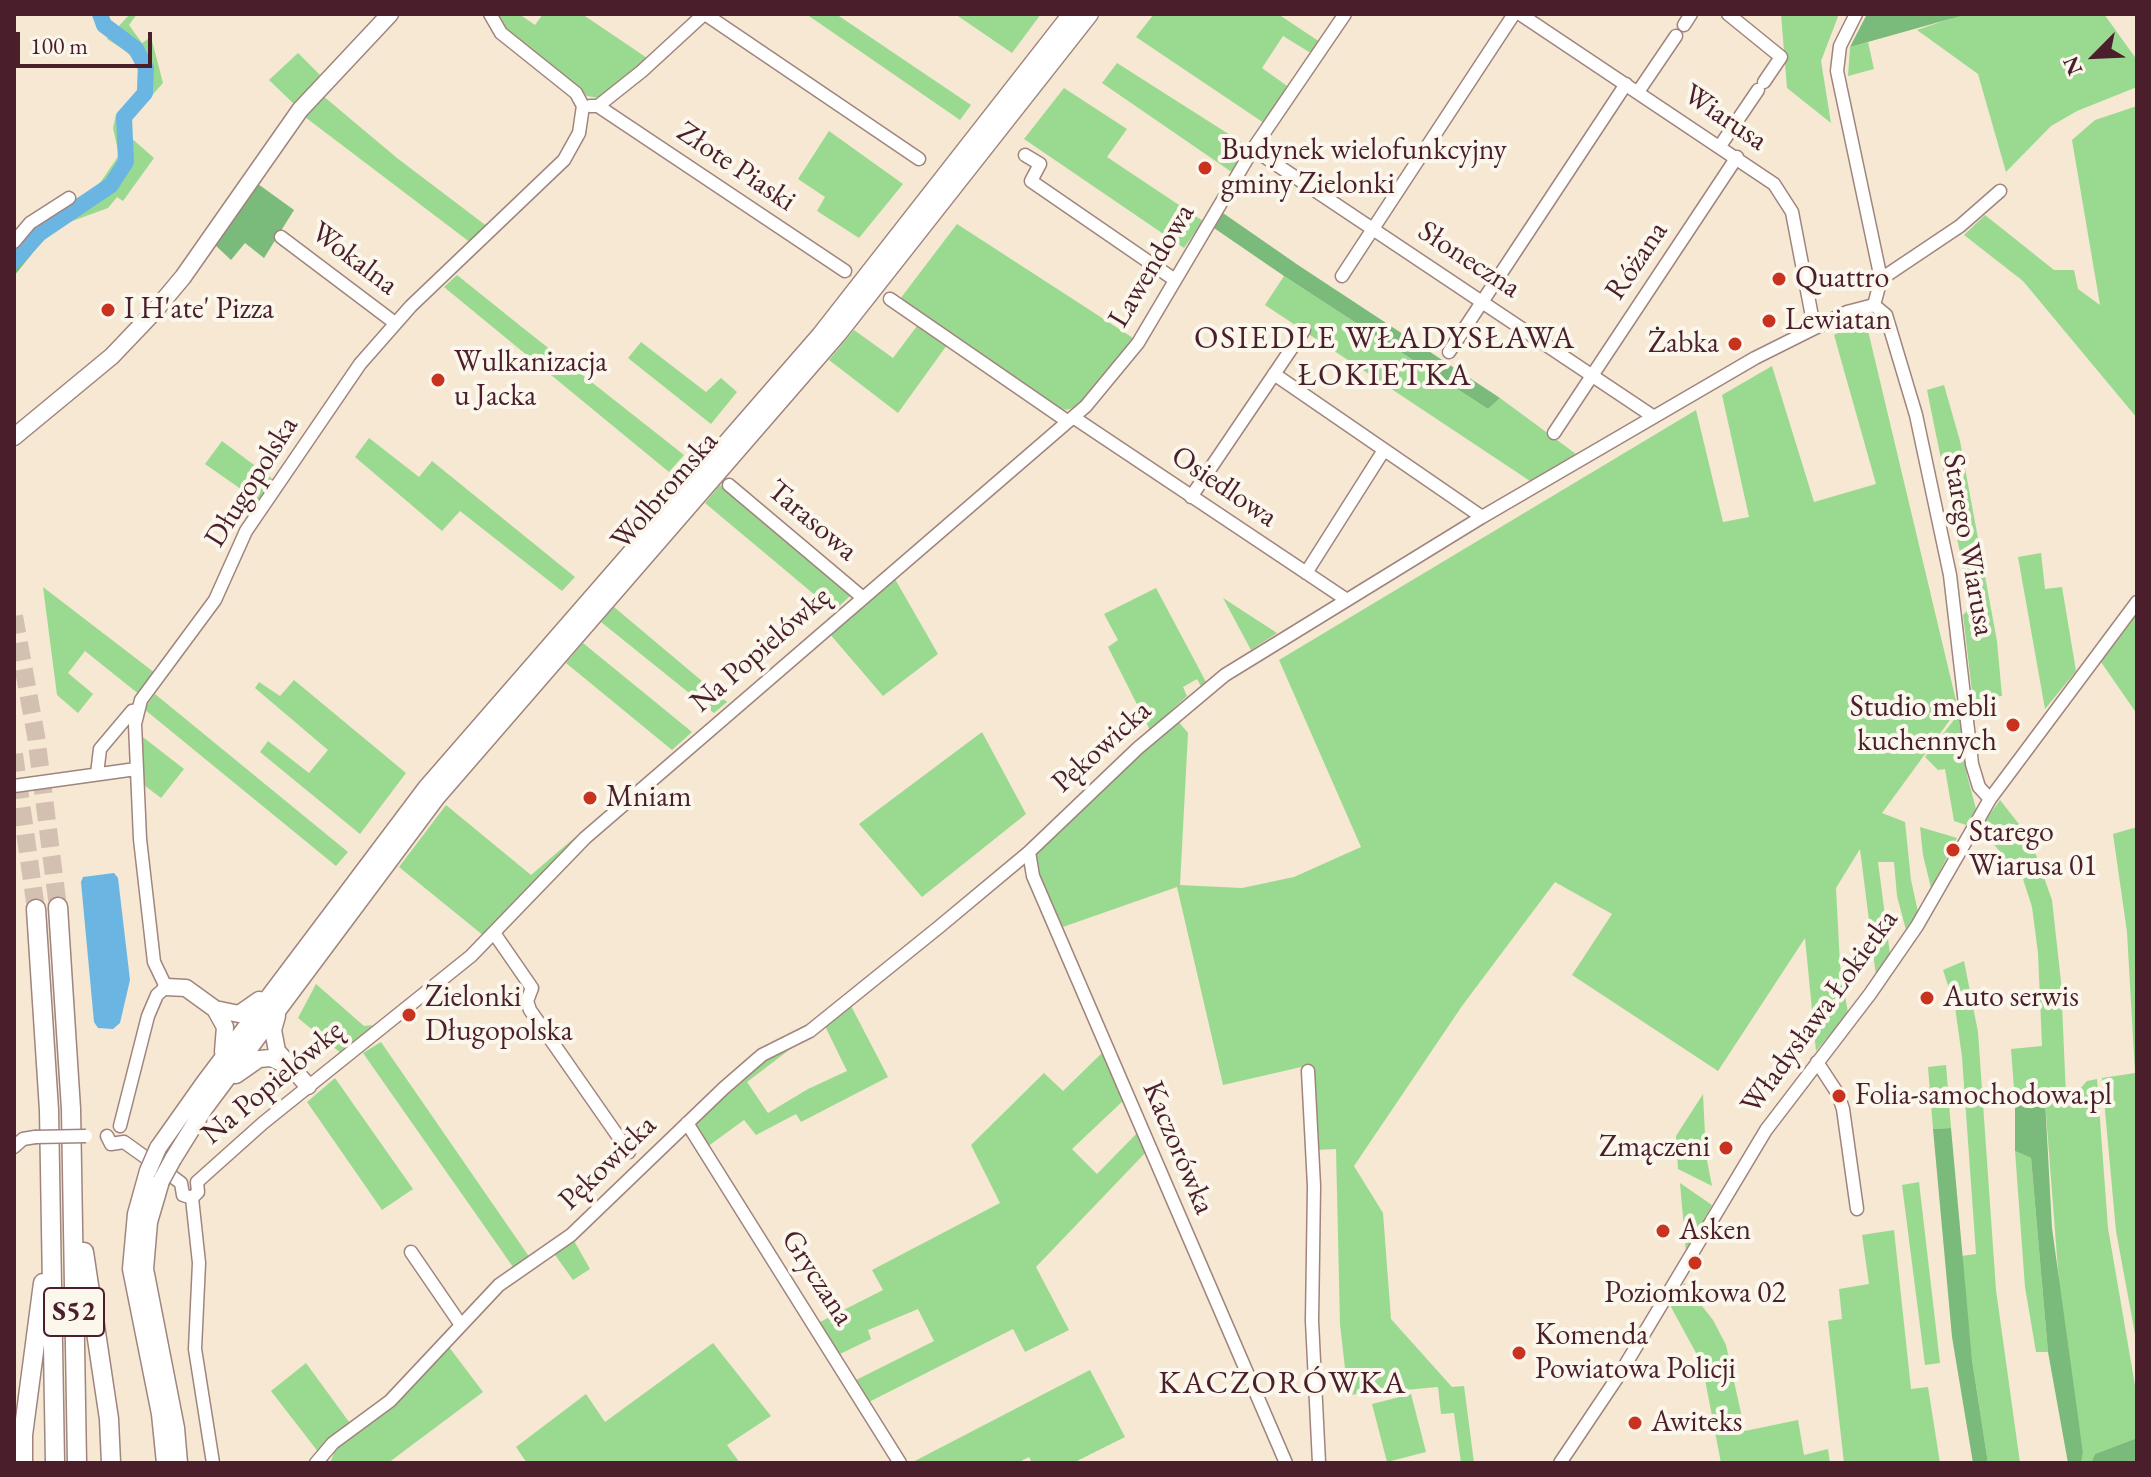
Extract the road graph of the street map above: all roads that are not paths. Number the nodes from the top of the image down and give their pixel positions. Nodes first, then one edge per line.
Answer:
1 (390, 14) edge
2 (490, 14) edge
3 (705, 14) edge
4 (1071, 14) edge
5 (1090, 14) edge
6 (1345, 14) edge
7 (1517, 14) edge
8 (1728, 14) edge
9 (1856, 14) edge
10 (1684, 25) edge
11 (1626, 84) junction
12 (1638, 92) junction
13 (583, 106) junction
14 (598, 106) junction
15 (1720, 146) junction
16 (1253, 149) junction
17 (1025, 155) dead end
18 (1737, 157) junction
19 (919, 159) dead end
20 (2000, 191) dead end
21 (69, 198) dead end
22 (1372, 227) junction
23 (281, 237) dead end
24 (14, 242) edge
25 (845, 271) dead end
26 (1342, 276) dead end
27 (1881, 279) junction
28 (1175, 280) junction
29 (890, 299) dead end
30 (1484, 301) junction
31 (1874, 305) junction
32 (395, 323) junction
33 (1814, 327) junction
34 (1304, 330) dead end
35 (1449, 352) dead end
36 (1594, 373) junction
37 (1274, 374) junction
38 (1654, 417) junction
39 (1070, 419) junction
40 (21, 433) edge
41 (1554, 433) dead end
42 (14, 446) edge
43 (1384, 450) junction
44 (729, 485) dead end
45 (1191, 497) junction
46 (1482, 517) junction
47 (1306, 573) junction
48 (862, 597) junction
49 (1347, 600) junction
50 (2137, 602) edge
51 (138, 710) junction
52 (136, 769) junction
53 (97, 774) junction
54 (14, 786) edge
55 (1990, 799) junction
56 (1029, 852) junction
57 (58, 907) tunnel mouth
58 (36, 909) tunnel mouth
59 (494, 933) junction
60 (283, 976) junction
61 (166, 987) junction
62 (282, 1004) junction
63 (215, 1009) junction
64 (1817, 1062) junction
65 (218, 1063) junction
66 (287, 1066) junction
67 (1308, 1071) dead end
68 (308, 1086) junction
69 (220, 1088) junction
70 (687, 1123) junction
71 (120, 1126) junction
72 (107, 1136) junction
73 (15, 1141) edge
74 (124, 1142) junction
75 (629, 1152) dead end
76 (72, 1161) junction
77 (154, 1176) junction
78 (197, 1182) junction
79 (181, 1183) junction
80 (192, 1198) junction
81 (1857, 1209) dead end
82 (52, 1216) junction
83 (411, 1252) dead end
84 (461, 1325) junction
85 (319, 1462) edge
86 (23, 1463) edge
87 (55, 1463) edge
88 (77, 1463) edge
89 (111, 1463) edge
90 (165, 1463) edge
91 (179, 1463) edge
92 (213, 1463) edge
93 (900, 1463) edge
94 (1286, 1463) edge
95 (1319, 1463) edge
96 (1560, 1463) edge

1 - 40 main road
2 - 13 street
3 - 14 street
3 - 19 street
4 - 60 main road, Wolbromska
5 - 62 main road, Wolbromska
6 - 16 street, Lawendowa
7 - 11 street, Wiarusa
7 - 22 street
8 - 15 street
9 - 27 street
10 - 12 street
11 - 12 street, Wiarusa
11 - 30 street
12 - 15 street, Wiarusa
13 - 14 street
13 - 32 street, Długopolska
14 - 25 street, Złote Piaski
15 - 18 street, Wiarusa
16 - 22 street, Słoneczna
16 - 28 street, Lawendowa
17 - 28 street
18 - 33 street, Wiarusa
18 - 36 street, Różana
20 - 27 street
21 - 24 street
22 - 26 street
22 - 30 street, Słoneczna
23 - 32 street, Wokalna
27 - 31 street
28 - 39 street, Lawendowa
29 - 39 street
30 - 35 street
30 - 36 street, Słoneczna
31 - 33 street, Pękowicka
31 - 55 street, Starego Wiarusa
32 - 51 street, Długopolska
33 - 38 street, Pękowicka
34 - 37 street
36 - 38 street, Słoneczna
36 - 41 street, Różana
37 - 43 street
37 - 45 street
38 - 46 street, Pękowicka
39 - 45 street, Osiedlowa
39 - 48 street, Na Popielówkę
40 - 42 main road
43 - 46 street
43 - 47 street
44 - 48 street, Tarasowa
45 - 47 street, Osiedlowa
46 - 49 street, Pękowicka
47 - 49 street, Osiedlowa
48 - 59 street, Na Popielówkę
49 - 56 street, Pękowicka
50 - 55 street, Władysława Łokietka
51 - 52 street
51 - 53 street, Długopolska
52 - 53 street
52 - 61 street
53 - 54 street
55 - 64 street, Władysława Łokietka
56 - 70 street, Pękowicka
56 - 94 street, Kaczorówka
57 - 76 highway, S52
58 - 82 highway, S52
59 - 68 street, Na Popielówkę
59 - 75 street
60 - 63 main road
60 - 65 main road
61 - 63 main road
61 - 71 street
62 - 66 main road
62 - 69 main road, Wolbromska
63 - 65 main road
64 - 81 street
64 - 96 street, Władysława Łokietka
65 - 77 main road, bridge
66 - 68 main road
66 - 69 main road
67 - 95 street
68 - 78 street, Na Popielówkę
69 - 77 main road, Wolbromska, bridge
70 - 84 street, Pękowicka
70 - 93 street, Gryczana
71 - 72 street
71 - 74 street
72 - 73 street, bridge
72 - 74 street
74 - 79 street
76 - 88 highway, S52
76 - 89 highway
77 - 90 main road
77 - 91 main road
78 - 79 street
78 - 80 street
79 - 80 street
80 - 92 street
82 - 86 highway
82 - 87 highway, S52
83 - 84 street
84 - 85 street, Pękowicka

